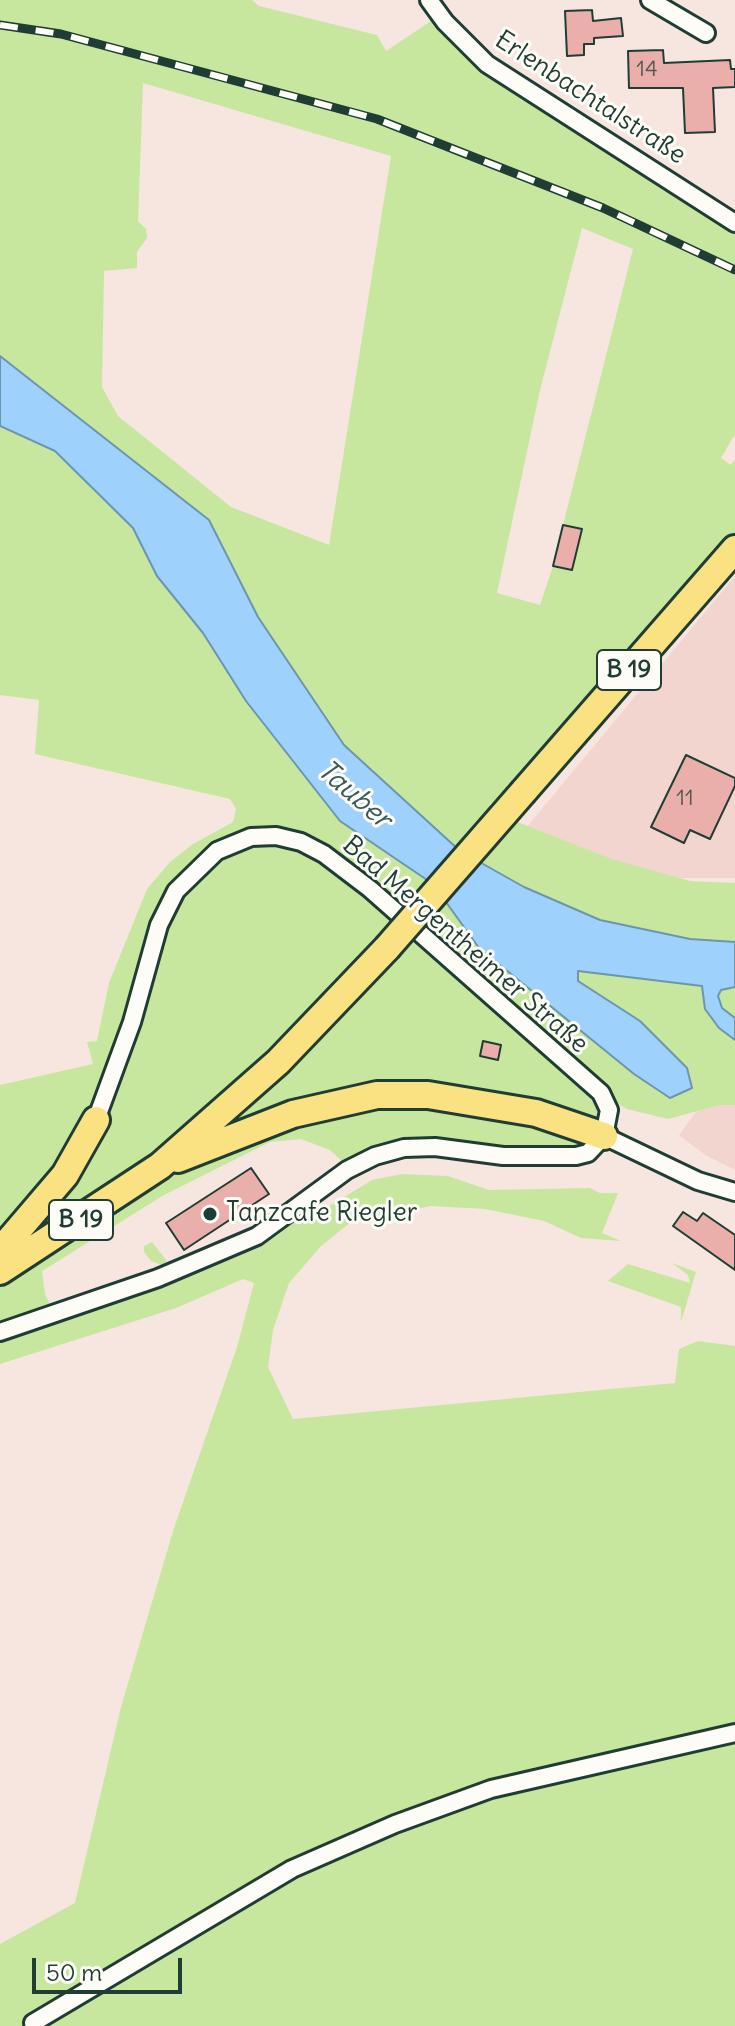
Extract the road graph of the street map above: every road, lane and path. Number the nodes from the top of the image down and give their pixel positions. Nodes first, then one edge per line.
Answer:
1 (429, 0) edge
2 (650, 0) edge
3 (706, 33) dead end
4 (735, 223) edge
5 (735, 549) edge
6 (96, 1120) joint
7 (604, 1136) junction
8 (160, 1166) junction
9 (735, 1192) edge
10 (0, 1251) edge
11 (0, 1271) edge
12 (0, 1332) edge
13 (735, 1733) edge
14 (33, 2023) dead end

1 - 4 street, Erlenbachtalstraße
2 - 3 street
5 - 8 main road, B 19, bridge
6 - 7 street, Bad Mergentheimer Straße
6 - 10 main road
7 - 8 main road
7 - 9 street
7 - 12 street
8 - 11 main road, B 19
13 - 14 street

